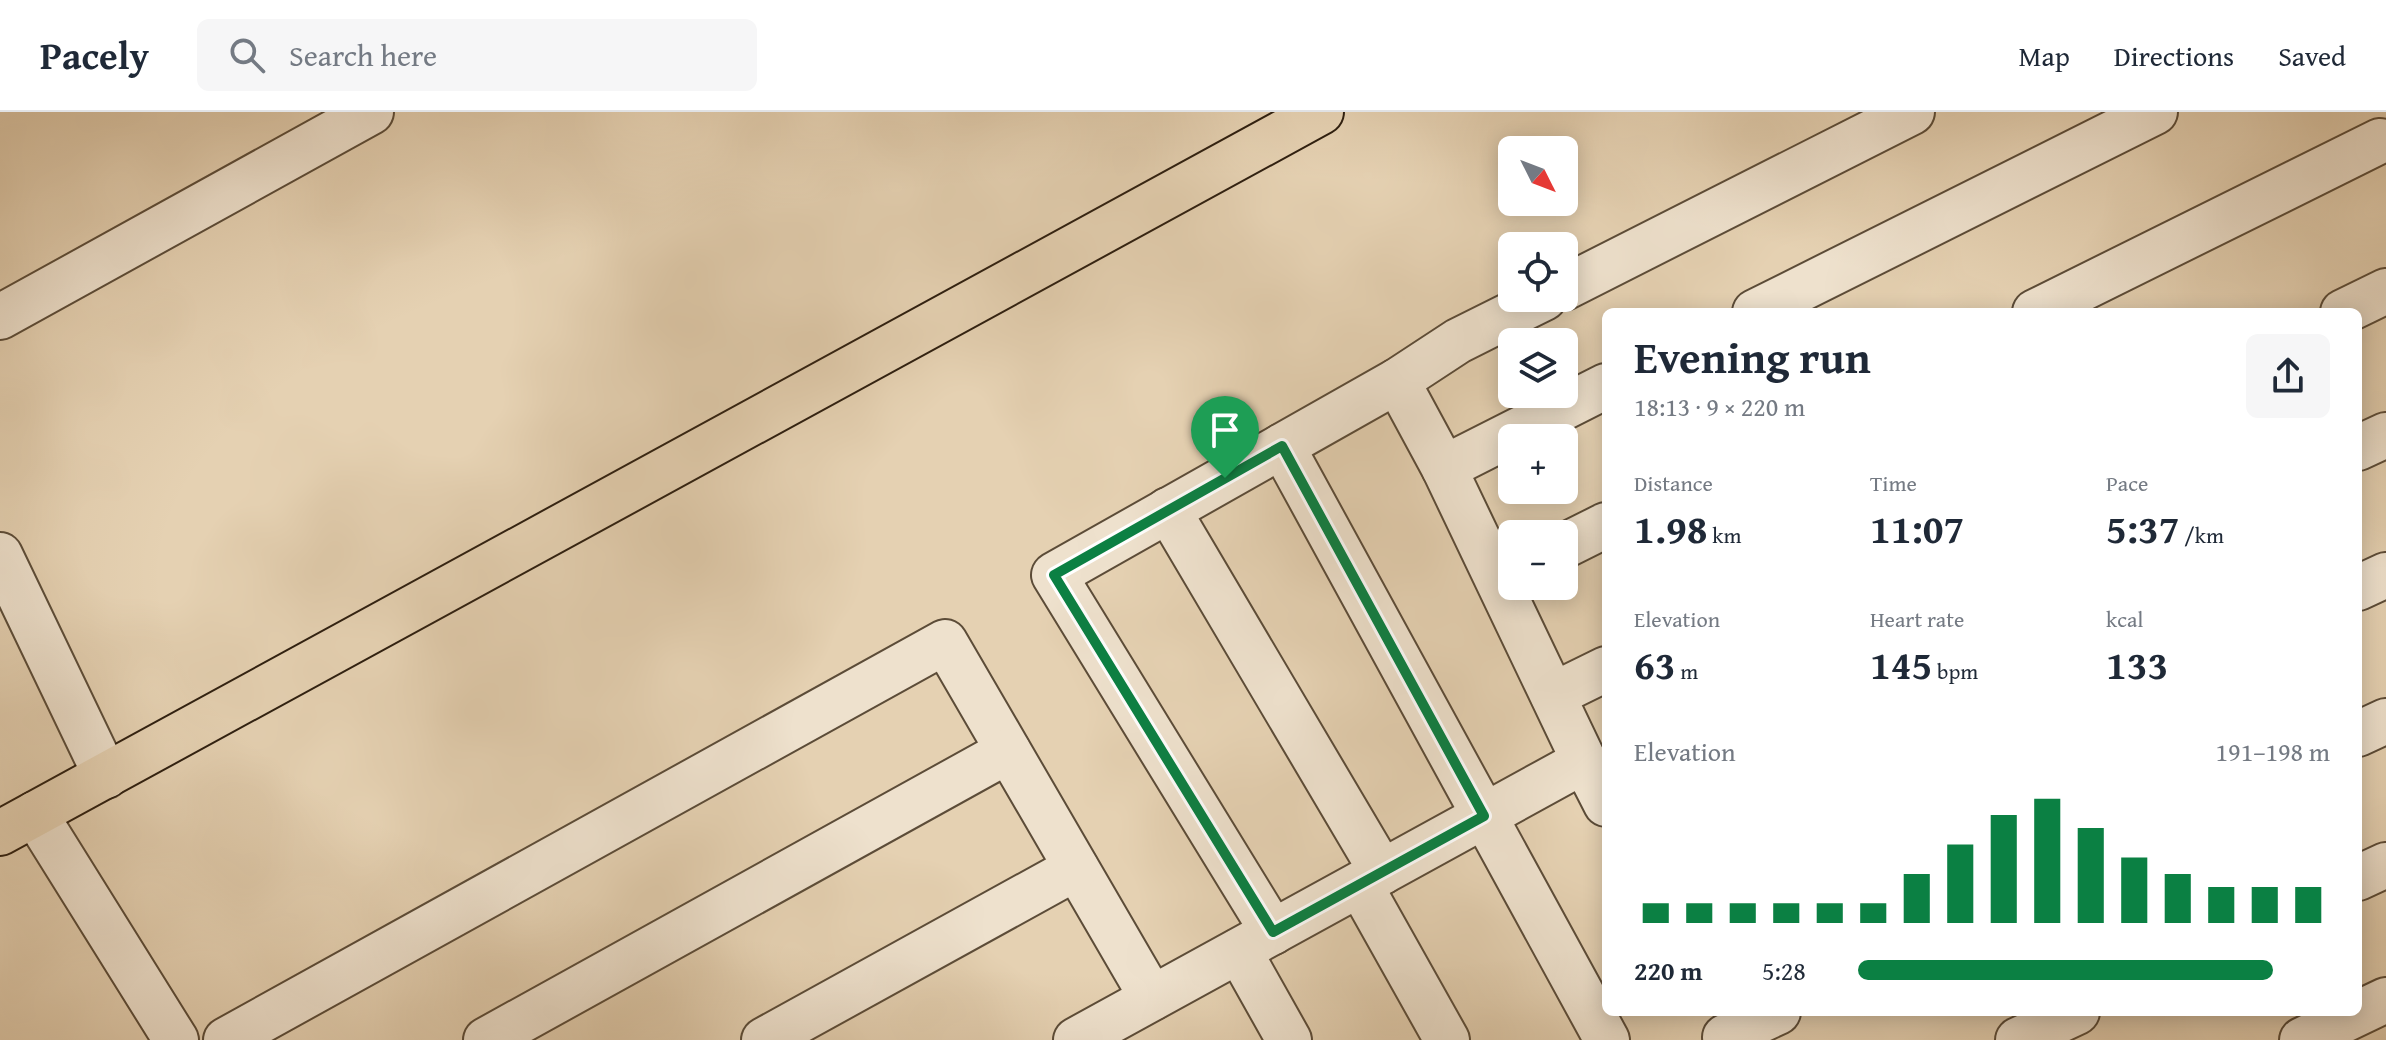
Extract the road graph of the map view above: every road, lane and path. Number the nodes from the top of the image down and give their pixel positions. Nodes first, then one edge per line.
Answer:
1 (371, 112) edge
2 (1321, 112) edge
3 (1912, 112) edge
4 (2155, 112) edge
5 (2380, 141) dead end
6 (1578, 281) edge
7 (2386, 291) edge
8 (1763, 308) edge
9 (2043, 308) edge
10 (2351, 308) edge
11 (1516, 312) edge
12 (0, 317) edge
13 (1397, 381) junction
14 (1602, 388) edge
15 (2386, 435) edge
16 (1282, 446) junction
17 (2362, 446) edge
18 (1444, 468) junction
19 (1168, 510) junction
20 (1602, 527) edge
21 (1578, 539) edge
22 (0, 555) edge
23 (1498, 565) edge
24 (2386, 575) edge
25 (2362, 586) edge
26 (1514, 600) edge
27 (1602, 671) edge
28 (1553, 695) junction
29 (2386, 721) edge
30 (2362, 732) edge
31 (1008, 751) junction
32 (1584, 761) junction
33 (106, 776) junction
34 (1602, 796) edge
35 (1484, 816) junction
36 (17, 824) edge
37 (2386, 865) edge
38 (1076, 868) junction
39 (2362, 876) edge
40 (1371, 878) junction
41 (1256, 942) junction
42 (2386, 1000) edge
43 (2362, 1011) edge
44 (1765, 1016) edge
45 (2069, 1016) edge
46 (2352, 1016) edge
47 (1136, 1018) edge
48 (1721, 1030) edge
49 (176, 1040) edge
50 (226, 1040) edge
51 (486, 1040) edge
52 (764, 1040) edge
53 (1076, 1040) edge
54 (1289, 1040) edge
55 (1447, 1040) edge
56 (1607, 1040) edge
57 (2018, 1040) edge
58 (2302, 1040) edge

1 - 12 street
2 - 33 main road
3 - 6 street
4 - 8 street
5 - 9 street
7 - 10 street
11 - 13 street
13 - 16 street
13 - 18 street
14 - 18 street
15 - 17 street
16 - 19 street
16 - 35 street
18 - 23 street
19 - 40 street
19 - 41 street
20 - 21 street
22 - 33 street
24 - 25 street
26 - 28 street
27 - 28 street
28 - 32 street
29 - 30 street
31 - 38 street
31 - 50 street
31 - 51 street
32 - 34 street
32 - 35 street
33 - 36 main road
35 - 40 street
35 - 56 street
36 - 49 street
37 - 39 street
38 - 47 street
38 - 52 street
40 - 41 street
40 - 55 street
41 - 47 street
41 - 54 street
42 - 43 street
44 - 48 street
45 - 57 street
46 - 58 street
47 - 53 street

